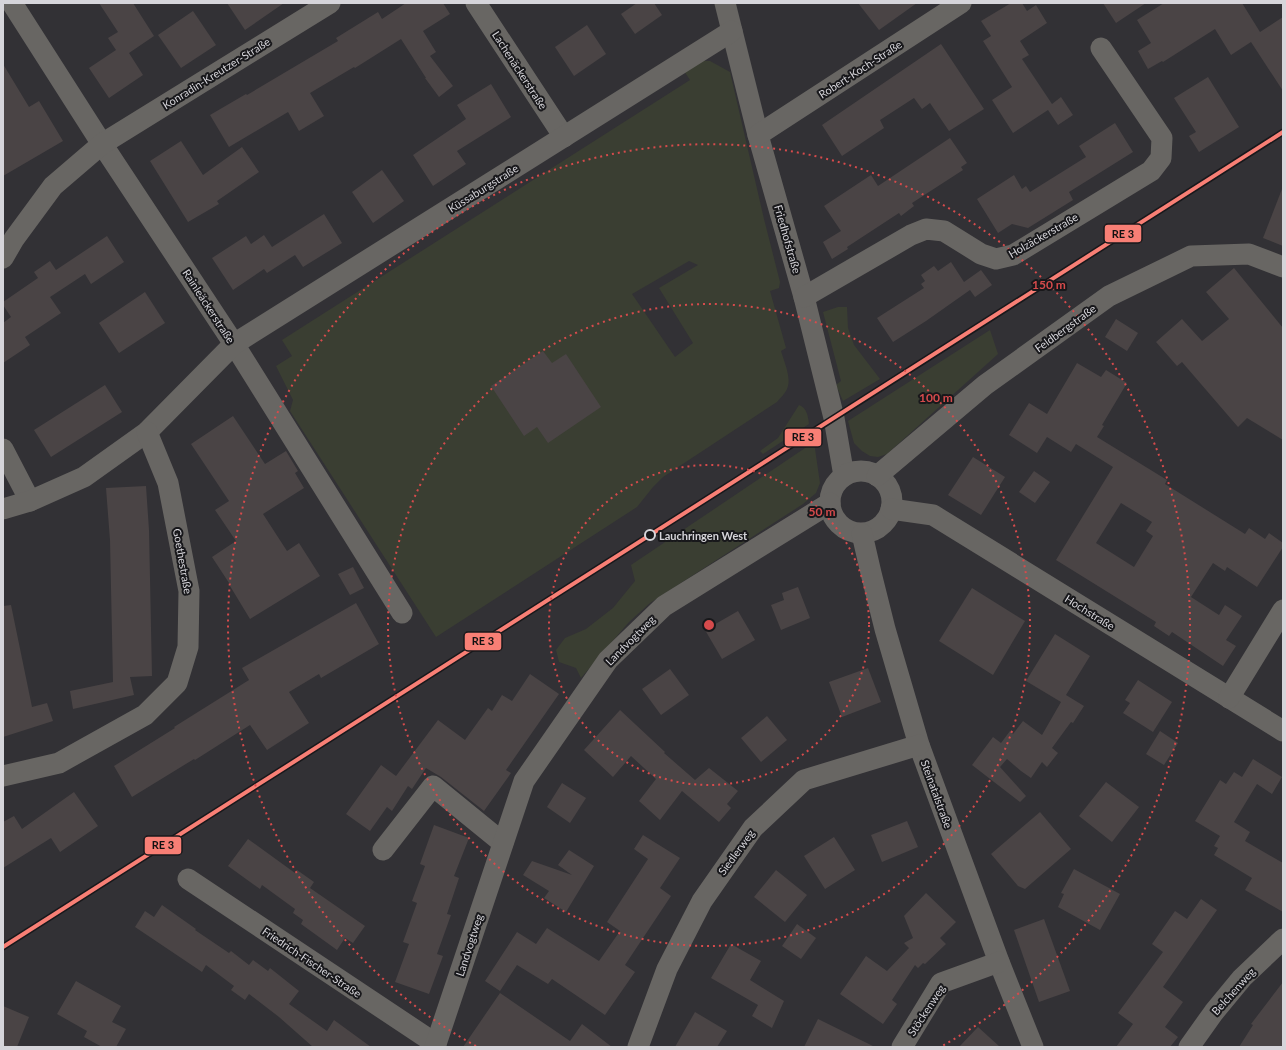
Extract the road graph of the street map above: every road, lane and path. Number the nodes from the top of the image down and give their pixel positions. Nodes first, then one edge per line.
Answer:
1 (12, 3) edge
2 (330, 3) edge
3 (476, 3) edge
4 (725, 3) edge
5 (961, 3) edge
6 (732, 31) junction
7 (1101, 48) dead end
8 (758, 135) junction
9 (564, 137) junction
10 (102, 144) junction
11 (3, 258) edge
12 (1283, 267) edge
13 (804, 297) junction
14 (234, 344) junction
15 (147, 432) junction
16 (3, 450) edge
17 (844, 476) junction
18 (877, 476) junction
19 (30, 502) junction
20 (830, 503) junction
21 (3, 509) edge
22 (891, 509) junction
23 (862, 534) junction
24 (1283, 610) edge
25 (402, 613) dead end
26 (1229, 698) junction
27 (1283, 731) edge
28 (918, 745) junction
29 (3, 776) edge
30 (503, 843) junction
31 (383, 850) dead end
32 (188, 879) dead end
33 (1283, 939) edge
34 (999, 962) junction
35 (436, 1046) edge
36 (638, 1047) edge
37 (902, 1047) edge
38 (1033, 1047) edge
39 (1189, 1047) edge

1 - 10 street, Rainleäckerstraße
2 - 10 street, Konradin-Kreutzer-Straße
3 - 9 street, Lachenäckerstraße
4 - 6 street, Friedhofstraße
5 - 8 street, Robert-Koch-Straße
6 - 8 street, Friedhofstraße
6 - 9 street, Küssaburgstraße
7 - 13 street, Holzäckerstraße
8 - 13 street, Friedhofstraße
9 - 14 street, Küssaburgstraße
10 - 11 street, Konradin-Kreutzer-Straße
10 - 14 street, Rainleäckerstraße
12 - 18 street, Feldbergstraße
13 - 17 street, Friedhofstraße
14 - 15 street, Küssaburgstraße
14 - 25 street, Rainleäckerstraße
15 - 19 street, Küssaburgstraße
15 - 29 street, Goethestraße
16 - 19 street
17 - 18 street
17 - 20 street
18 - 22 street
19 - 21 street, Küssaburgstraße
20 - 23 street
20 - 30 street, Landvogtweg
22 - 23 street
22 - 26 street, Hochstraße
23 - 28 street, Steinatalstraße
24 - 26 street
26 - 27 street, Hochstraße
28 - 34 street, Steinatalstraße
28 - 36 street, Siedlerweg
30 - 31 street
30 - 35 street, Landvogtweg
32 - 35 street, Friedrich-Fischer-Straße
33 - 39 street, Belchenweg
34 - 37 street, Stöckenweg
34 - 38 street, Steinatalstraße

